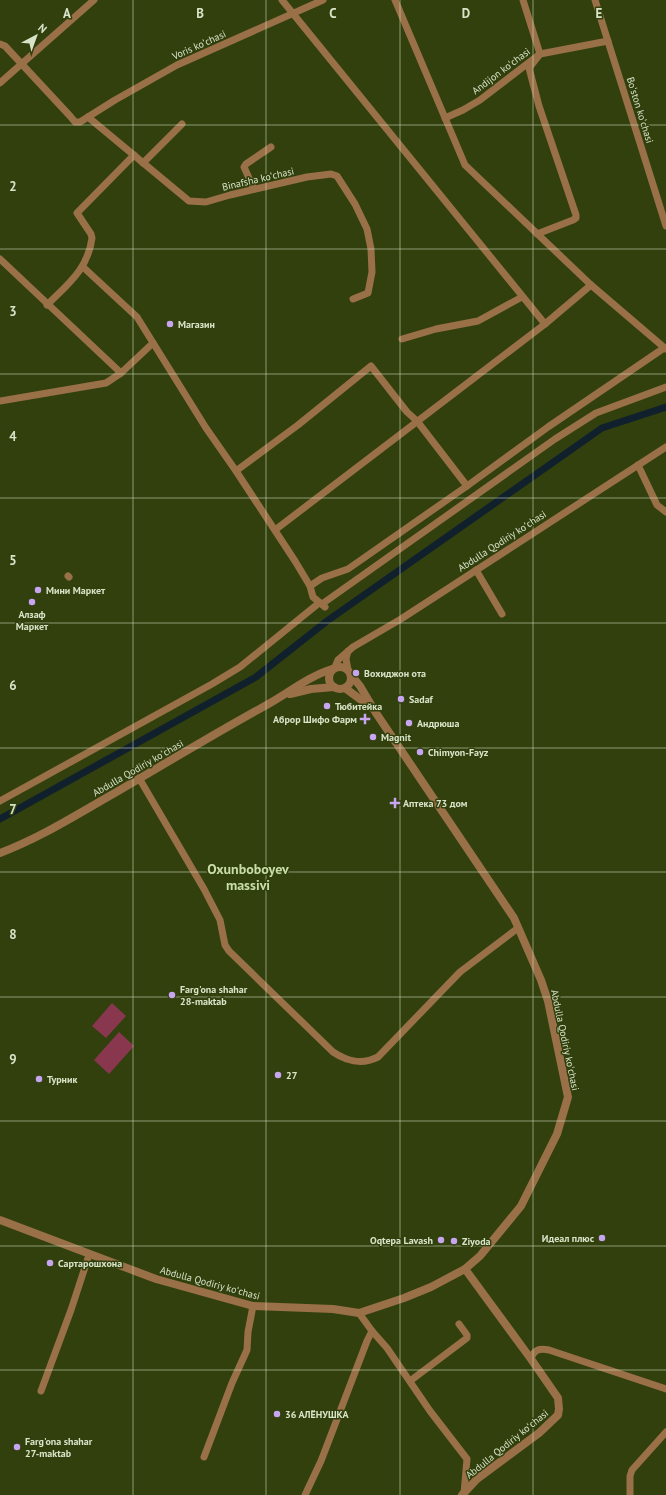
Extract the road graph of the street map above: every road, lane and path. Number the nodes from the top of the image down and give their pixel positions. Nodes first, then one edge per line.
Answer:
1 (94, 0) edge
2 (282, 0) edge
3 (323, 0) edge
4 (395, 0) edge
5 (523, 0) edge
6 (595, 0) edge
7 (292, 13) junction
8 (608, 41) junction
9 (0, 44) edge
10 (540, 54) junction
11 (21, 65) junction
12 (0, 83) edge
13 (88, 117) junction
14 (445, 118) junction
15 (182, 124) dead end
16 (271, 147) dead end
17 (134, 155) junction
18 (143, 163) junction
19 (254, 189) junction
20 (666, 226) edge
21 (537, 234) junction
22 (0, 259) edge
23 (83, 267) junction
24 (591, 285) junction
25 (522, 297) junction
26 (354, 299) dead end
27 (47, 305) junction
28 (545, 324) junction
29 (402, 339) dead end
30 (154, 343) junction
31 (665, 348) edge
32 (121, 373) junction
33 (666, 388) edge
34 (0, 401) edge
35 (417, 421) junction
36 (666, 447) edge
37 (638, 465) junction
38 (236, 471) junction
39 (467, 486) junction
40 (666, 512) edge
41 (275, 530) junction
42 (476, 570) junction
43 (310, 586) junction
44 (322, 605) junction
45 (502, 614) dead end
46 (348, 651) junction
47 (333, 668) junction
48 (349, 672) junction
49 (334, 687) junction
50 (344, 688) junction
51 (284, 696) junction
52 (376, 711) junction
53 (139, 778) junction
54 (0, 801) edge
55 (0, 853) edge
56 (518, 928) junction
57 (0, 1220) edge
58 (89, 1255) junction
59 (465, 1269) junction
60 (254, 1306) junction
61 (359, 1312) junction
62 (459, 1324) dead end
63 (372, 1331) junction
64 (531, 1359) junction
65 (410, 1381) junction
66 (666, 1389) edge
67 (41, 1391) dead end
68 (666, 1432) edge
69 (204, 1457) dead end
70 (463, 1494) edge
71 (305, 1495) edge
72 (630, 1495) edge

1 - 11 street
2 - 7 street
3 - 7 street, Voris koʻchasi
4 - 14 street
5 - 10 street, Andijon koʻchasi
6 - 8 street, Boʻston koʻchasi
7 - 13 street, Voris koʻchasi
7 - 25 street
8 - 10 street
8 - 20 street, Boʻston koʻchasi
9 - 11 street
10 - 14 street, Andijon koʻchasi
10 - 21 street
11 - 12 street
11 - 13 street
13 - 17 street, Binafsha koʻchasi
14 - 21 street
15 - 18 street
16 - 19 street
17 - 18 street, Binafsha koʻchasi
17 - 23 street
18 - 19 street, Binafsha koʻchasi
19 - 26 street, Binafsha koʻchasi
21 - 24 street
22 - 27 street
23 - 27 street
23 - 30 street
24 - 28 street
24 - 31 street
25 - 28 street
25 - 29 street
27 - 32 street
28 - 35 street
30 - 32 street
30 - 38 street
31 - 39 street
32 - 34 street
33 - 44 street
35 - 38 street
35 - 39 street
35 - 41 street
36 - 37 street, Abdulla Qodiriy koʻchasi
37 - 40 street
37 - 42 street, Abdulla Qodiriy koʻchasi
38 - 41 street
39 - 43 street
41 - 43 street
42 - 45 street
42 - 46 street, Abdulla Qodiriy koʻchasi
43 - 44 street
44 - 54 street
46 - 47 street, Abdulla Qodiriy koʻchasi
46 - 48 street
47 - 48 street
47 - 49 street
47 - 51 street, Abdulla Qodiriy koʻchasi
48 - 50 street
48 - 52 street, Abdulla Qodiriy koʻchasi
49 - 50 street, Abdulla Qodiriy koʻchasi
49 - 51 street, Abdulla Qodiriy koʻchasi
50 - 52 street, Abdulla Qodiriy koʻchasi
51 - 53 street, Abdulla Qodiriy koʻchasi
52 - 56 street, Abdulla Qodiriy koʻchasi
53 - 55 street, Abdulla Qodiriy koʻchasi
53 - 56 street
56 - 59 street, Abdulla Qodiriy koʻchasi
57 - 58 street, Abdulla Qodiriy koʻchasi
58 - 60 street, Abdulla Qodiriy koʻchasi
58 - 67 street
59 - 61 street, Abdulla Qodiriy koʻchasi
59 - 64 street, Abdulla Qodiriy koʻchasi
60 - 61 street, Abdulla Qodiriy koʻchasi
60 - 69 street
61 - 63 street
62 - 65 street
63 - 65 street
63 - 71 street
64 - 66 street
64 - 70 street, Abdulla Qodiriy koʻchasi
65 - 70 street
68 - 72 street

